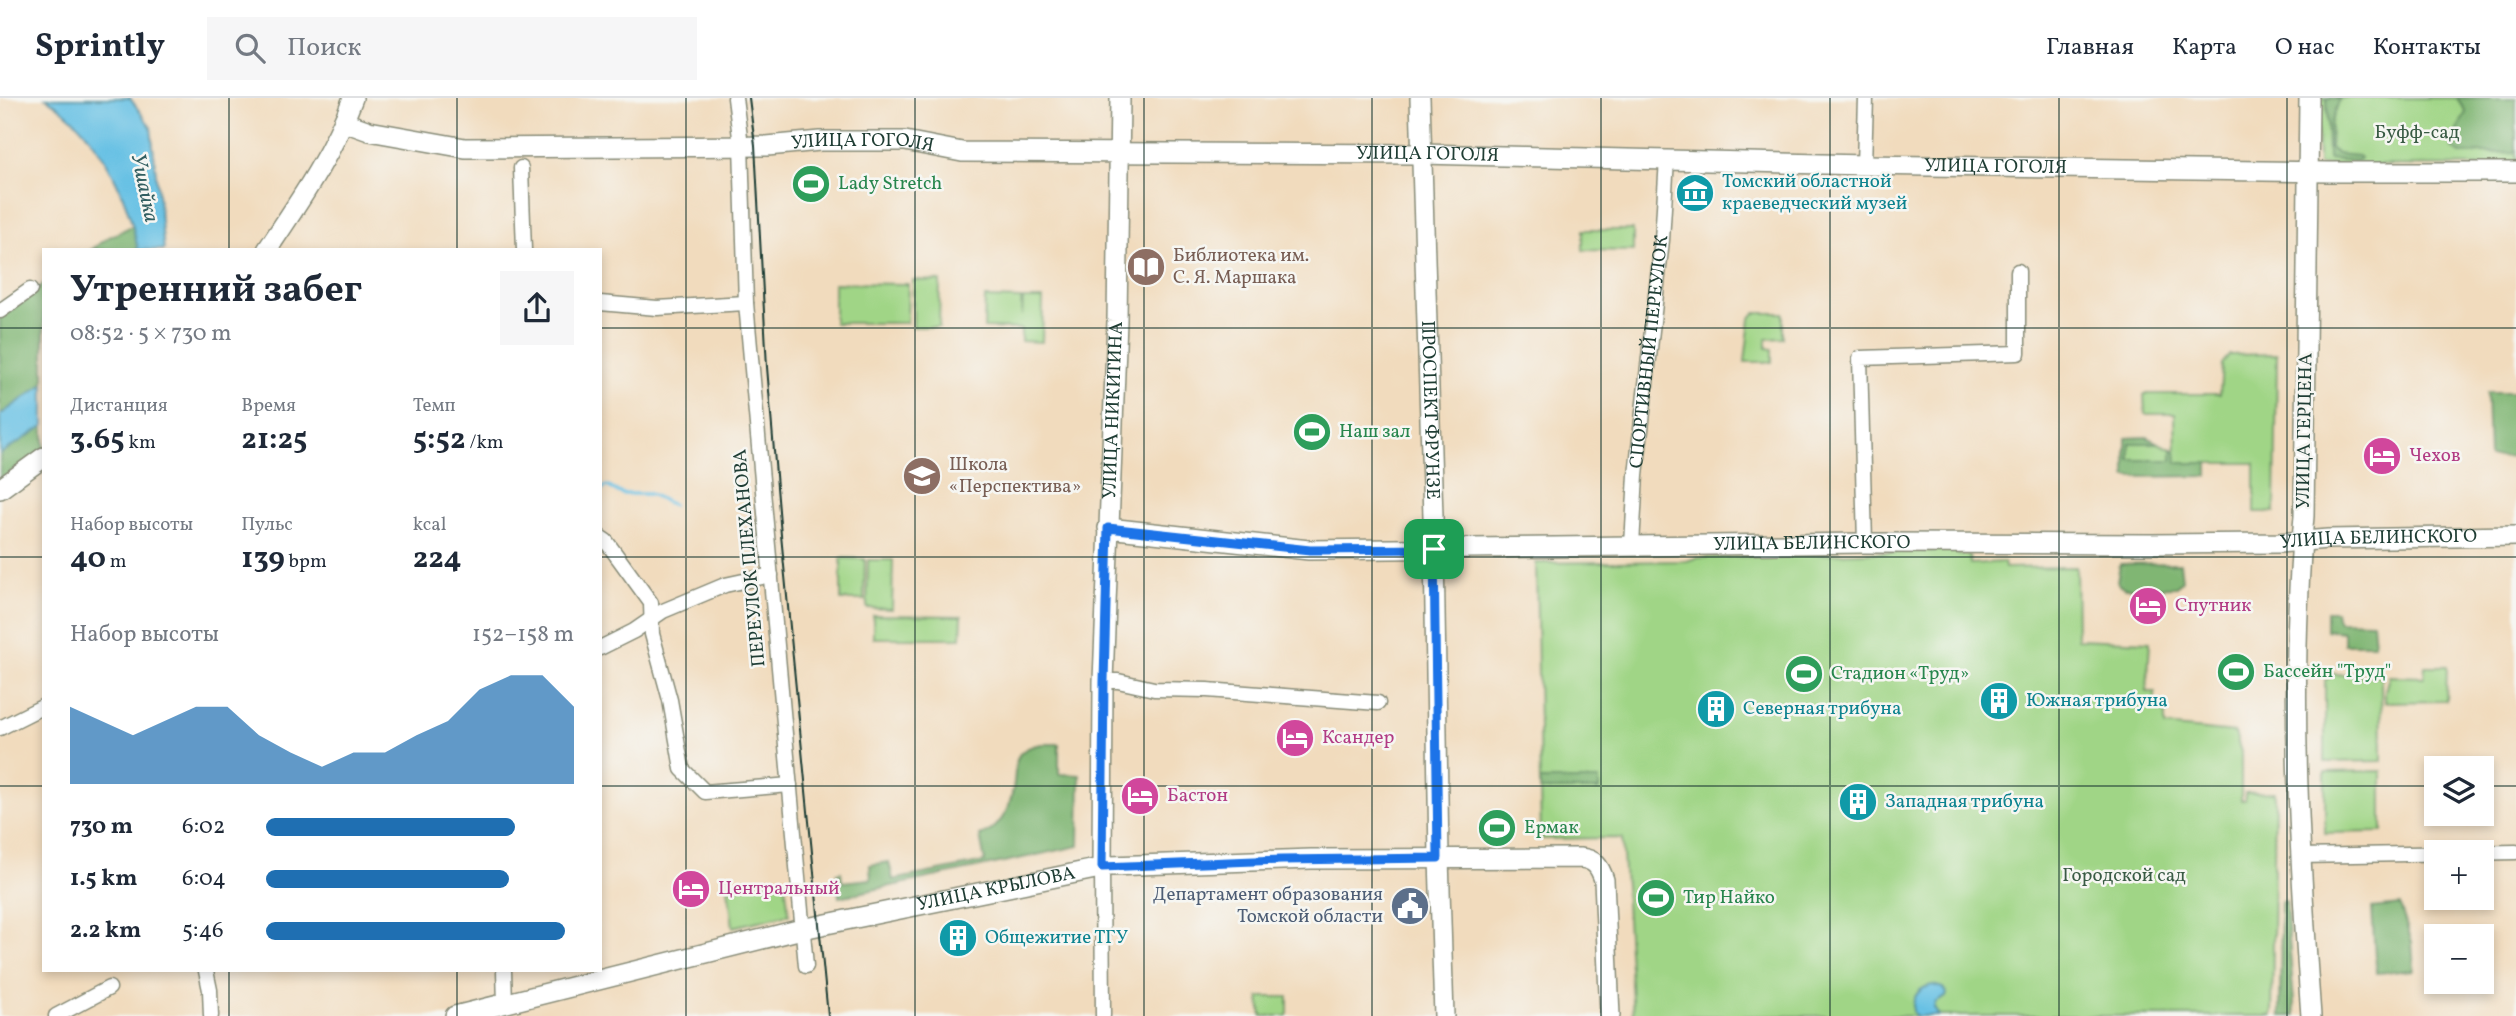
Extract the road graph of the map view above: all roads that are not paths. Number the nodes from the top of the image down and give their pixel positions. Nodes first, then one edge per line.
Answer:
1 (353, 98) edge
2 (735, 98) edge
3 (1120, 98) edge
4 (1420, 98) edge
5 (1866, 98) edge
6 (2309, 98) edge
7 (344, 121) junction
8 (741, 145) junction
9 (1119, 153) junction
10 (1421, 153) junction
11 (1667, 159) junction
12 (1864, 165) junction
13 (521, 168) dead end
14 (2309, 171) junction
15 (2516, 172) edge
16 (268, 248) edge
17 (524, 248) edge
18 (2018, 271) dead end
19 (30, 290) dead end
20 (602, 303) edge
21 (746, 303) junction
22 (0, 311) edge
23 (42, 458) edge
24 (0, 489) edge
25 (1108, 528) junction
26 (2516, 536) edge
27 (602, 538) edge
28 (2302, 541) junction
29 (1865, 543) junction
30 (1632, 545) junction
31 (1434, 549) junction
32 (771, 575) junction
33 (652, 617) junction
34 (602, 647) edge
35 (1104, 681) junction
36 (1378, 703) dead end
37 (42, 707) edge
38 (0, 728) edge
39 (790, 785) junction
40 (2516, 852) edge
41 (2300, 856) junction
42 (1438, 858) junction
43 (1102, 867) junction
44 (802, 929) junction
45 (806, 966) dead end
46 (206, 972) edge
47 (504, 972) edge
48 (109, 988) dead end
49 (505, 1004) junction
50 (56, 1016) edge
51 (211, 1016) edge
52 (455, 1016) edge
53 (1103, 1016) edge
54 (1444, 1016) edge
55 (1610, 1016) edge
56 (2311, 1016) edge

1 - 7 street
2 - 8 street, ПЕРЕУЛОК ПЛЕХАНОВА
3 - 9 street, УЛИЦА НИКИТИНА
4 - 10 street, ПРОСПЕКТ ФРУНЗЕ
5 - 12 street
6 - 14 street, УЛИЦА ГЕРЦЕНА
7 - 8 street, УЛИЦА ГОГОЛЯ
7 - 16 street
8 - 9 street, УЛИЦА ГОГОЛЯ
8 - 21 street, ПЕРЕУЛОК ПЛЕХАНОВА
9 - 10 street, УЛИЦА ГОГОЛЯ
9 - 25 street, УЛИЦА НИКИТИНА
10 - 11 street, УЛИЦА ГОГОЛЯ
10 - 31 street, ПРОСПЕКТ ФРУНЗЕ
11 - 12 street, УЛИЦА ГОГОЛЯ
11 - 30 street, СПОРТИВНЫЙ ПЕРЕУЛОК
12 - 14 street, УЛИЦА ГОГОЛЯ
13 - 17 street
14 - 15 street, УЛИЦА ГОГОЛЯ
14 - 28 street, УЛИЦА ГЕРЦЕНА
18 - 29 street
19 - 22 street
20 - 21 street
21 - 32 street, ПЕРЕУЛОК ПЛЕХАНОВА
23 - 24 street
25 - 31 street, УЛИЦА БЕЛИНСКОГО
25 - 35 street, УЛИЦА НИКИТИНА
26 - 28 street, УЛИЦА БЕЛИНСКОГО
27 - 33 street
28 - 29 street, УЛИЦА БЕЛИНСКОГО
28 - 41 street, УЛИЦА ГЕРЦЕНА
29 - 30 street, УЛИЦА БЕЛИНСКОГО
30 - 31 street, УЛИЦА БЕЛИНСКОГО
31 - 42 street, ПРОСПЕКТ ФРУНЗЕ
32 - 33 street
32 - 39 street, ПЕРЕУЛОК ПЛЕХАНОВА
33 - 34 street
33 - 39 street
35 - 36 street
35 - 43 street, УЛИЦА НИКИТИНА
37 - 38 street
39 - 44 street, ПЕРЕУЛОК ПЛЕХАНОВА
40 - 41 street
41 - 56 street, УЛИЦА ГЕРЦЕНА
42 - 43 street, УЛИЦА КРЫЛОВА
42 - 54 street, ПРОСПЕКТ ФРУНЗЕ
42 - 55 street, УЛИЦА КРЫЛОВА
43 - 44 street, УЛИЦА КРЫЛОВА
43 - 53 street, УЛИЦА НИКИТИНА
44 - 45 street, ПЕРЕУЛОК ПЛЕХАНОВА
44 - 49 street, УЛИЦА КРЫЛОВА
46 - 51 street
47 - 49 street
48 - 50 street
49 - 52 street, УЛИЦА КРЫЛОВА

